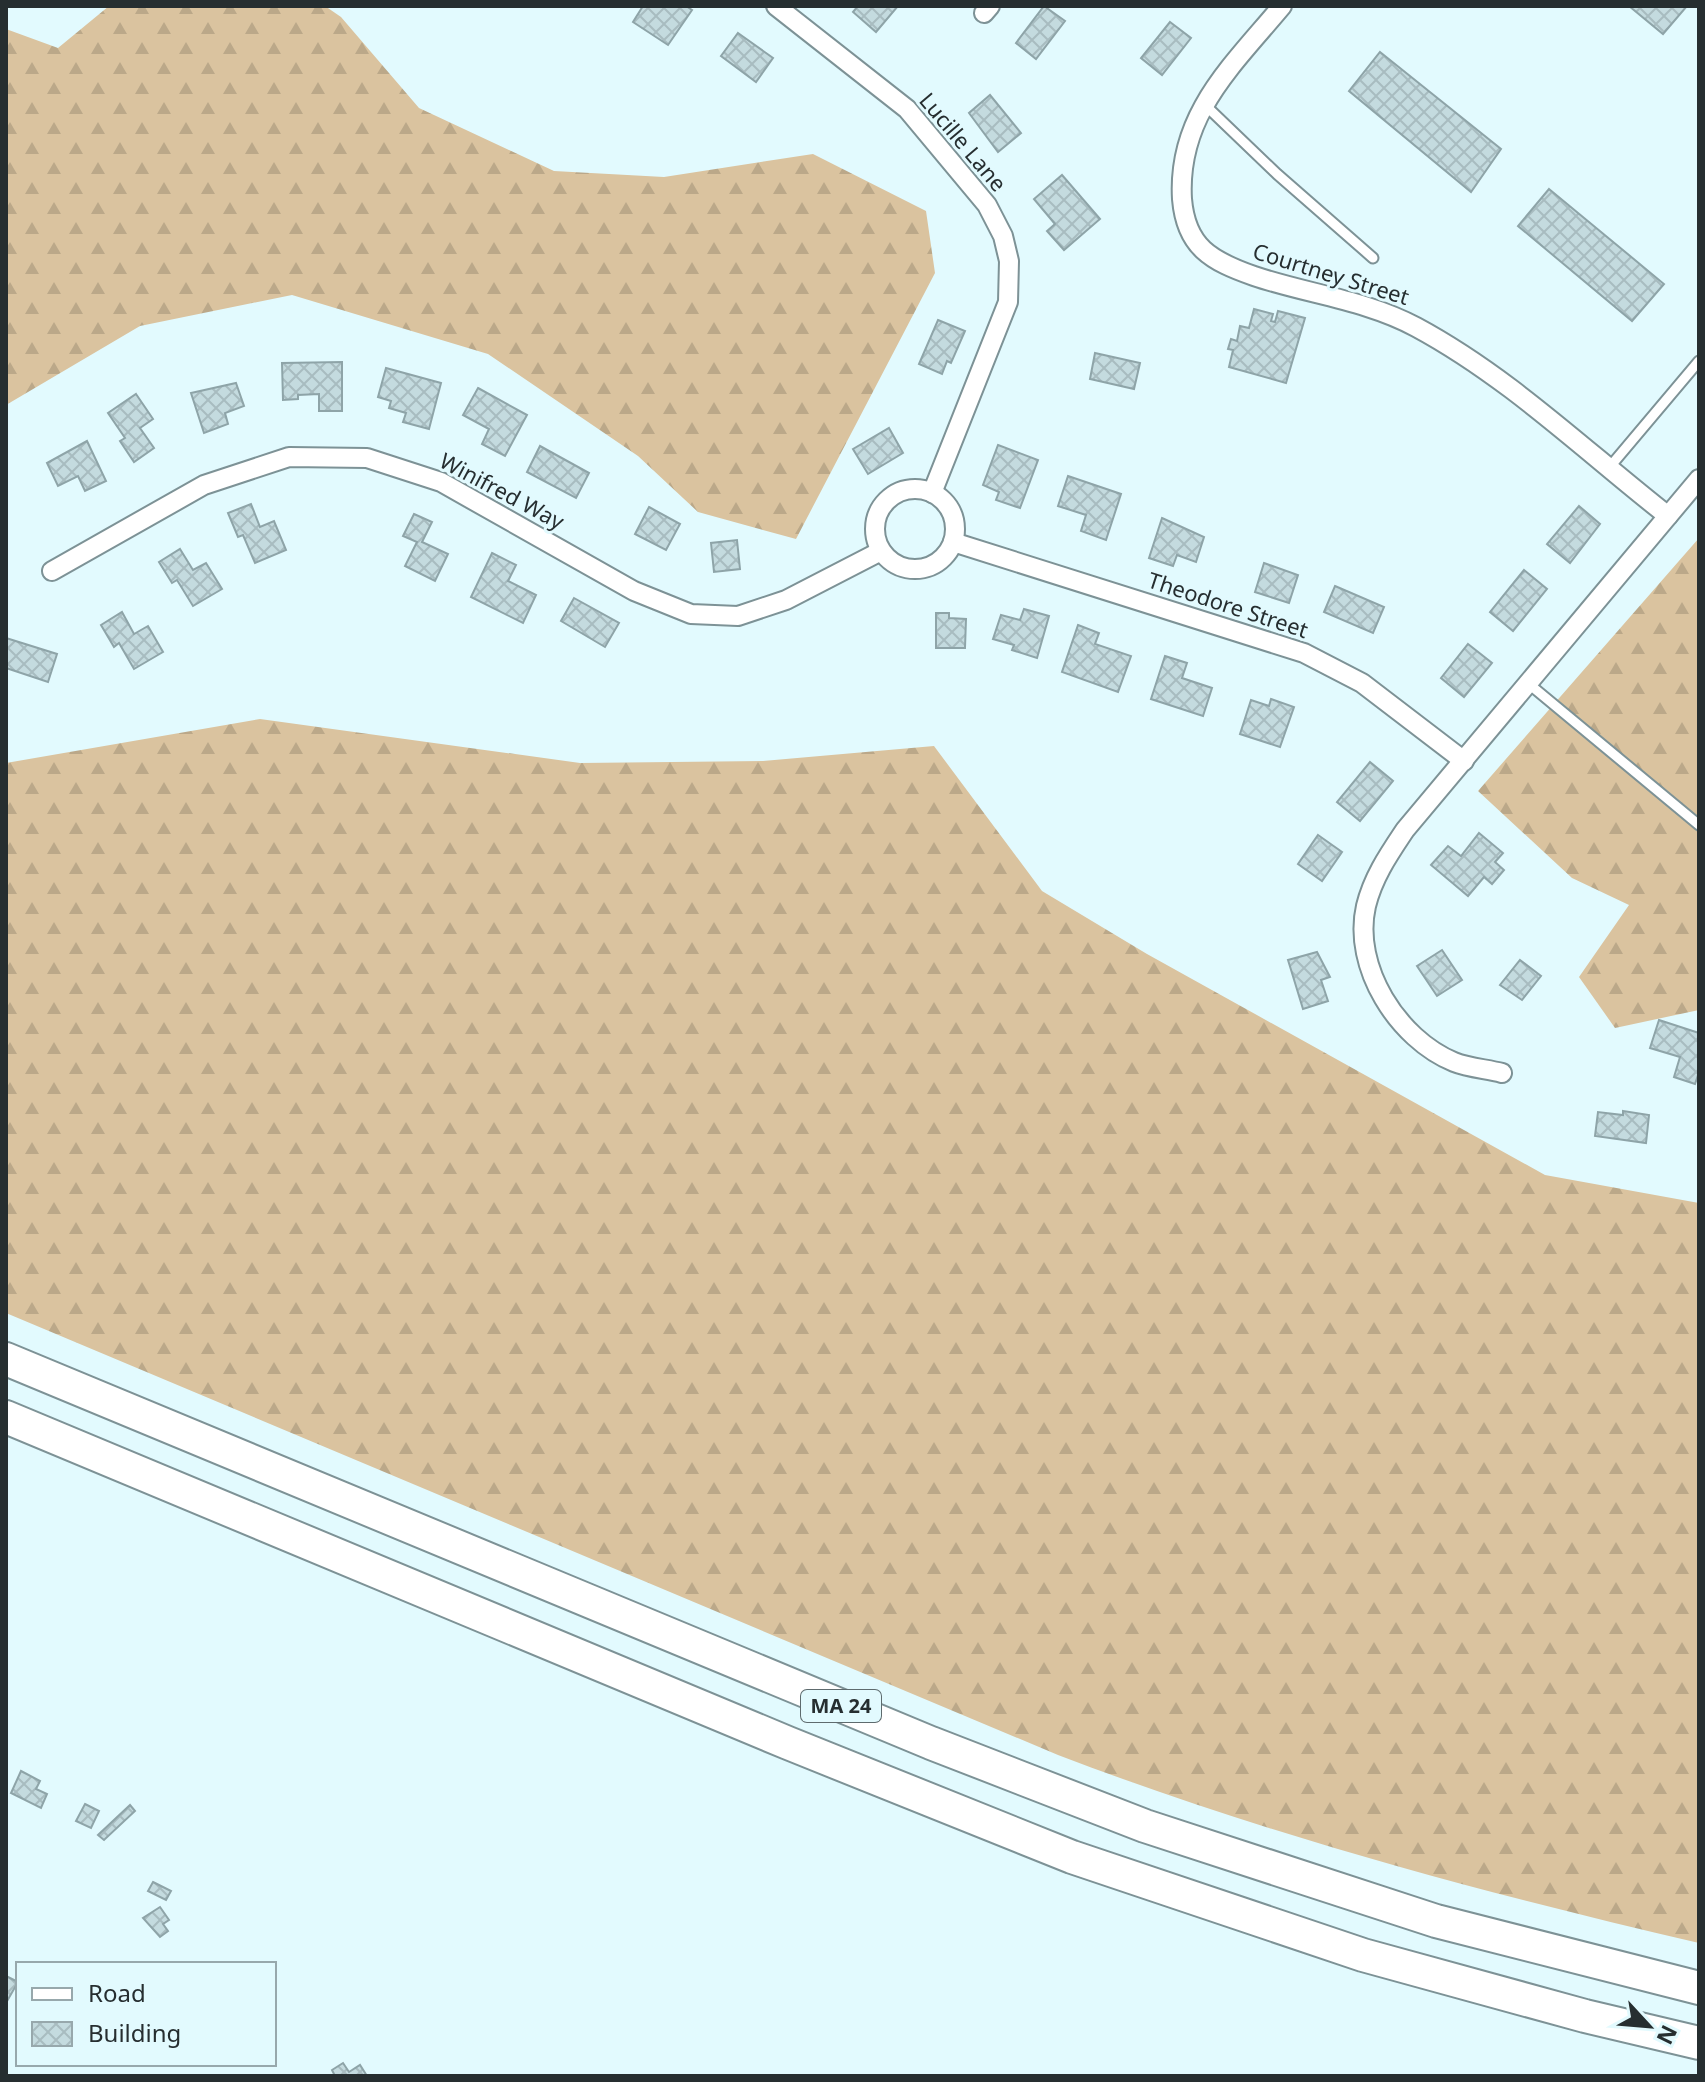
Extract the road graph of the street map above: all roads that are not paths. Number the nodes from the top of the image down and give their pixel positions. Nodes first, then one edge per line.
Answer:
1 (776, 6) edge
2 (1282, 6) edge
3 (796, 12) edge
4 (1204, 104) junction
5 (1373, 258) dead end
6 (1699, 361) edge
7 (1608, 469) junction
8 (1699, 479) edge
9 (932, 493) junction
10 (1668, 516) junction
11 (953, 542) junction
12 (881, 551) junction
13 (52, 571) dead end
14 (1529, 684) junction
15 (1464, 761) junction
16 (1699, 825) edge
17 (1502, 1073) dead end
18 (6, 1359) edge
19 (6, 1417) edge
20 (1699, 1988) edge
21 (1699, 2043) edge

1 - 3 street, Lucille Lane
2 - 4 street, Courtney Street
3 - 9 street, Lucille Lane
4 - 5 lane
4 - 7 street, Courtney Street
6 - 7 lane
7 - 10 street, Courtney Street
8 - 10 street
9 - 11 street
9 - 12 street
10 - 14 street
11 - 12 street
11 - 15 street, Theodore Street
12 - 13 street, Winifred Way
14 - 15 street
14 - 16 lane
15 - 17 street
18 - 20 highway, MA 24
19 - 21 highway, MA 24

